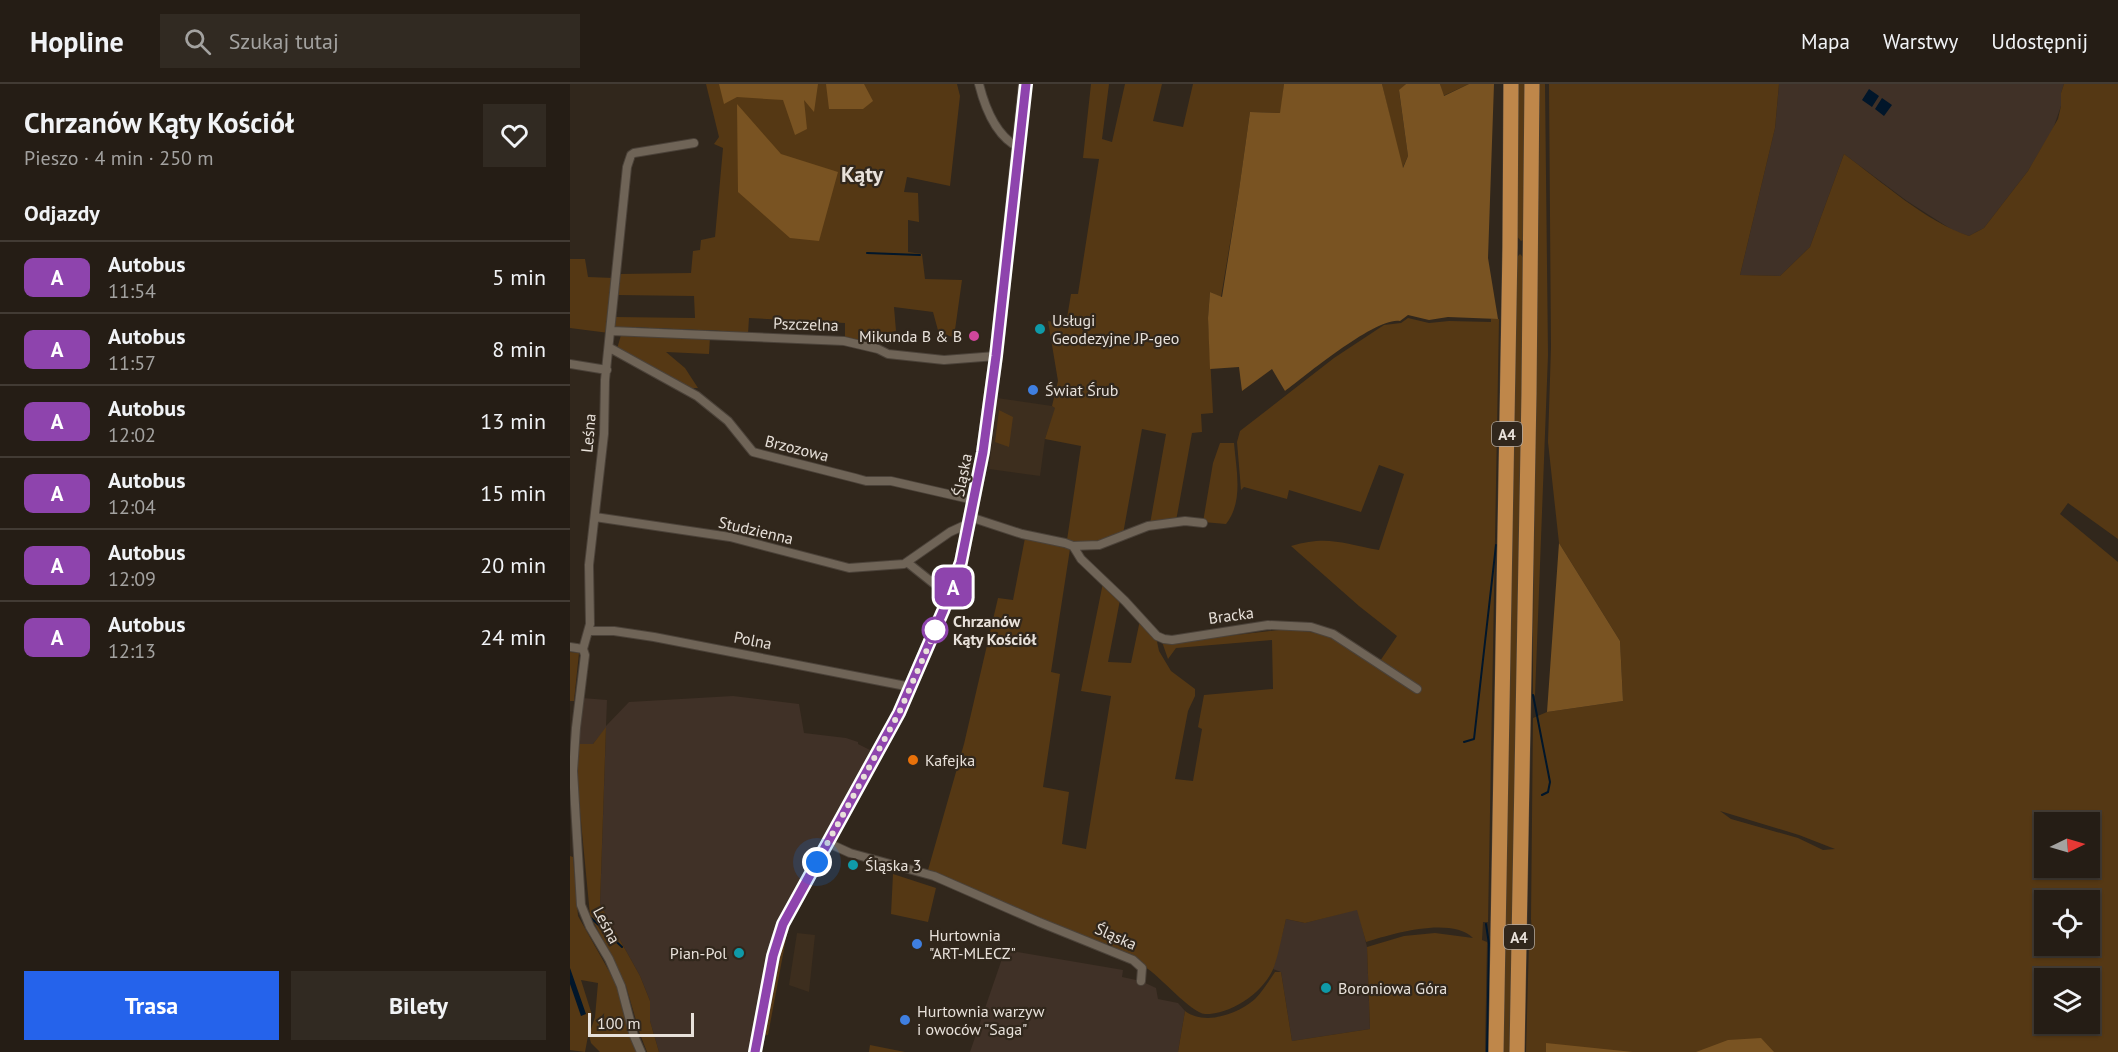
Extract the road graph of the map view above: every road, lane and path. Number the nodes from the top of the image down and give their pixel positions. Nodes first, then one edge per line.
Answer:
1 (979, 84) edge
2 (1025, 84) edge
3 (1511, 84) edge
4 (1532, 84) edge
5 (694, 143) dead end
6 (1020, 148) junction
7 (611, 332) junction
8 (610, 348) junction
9 (996, 356) junction
10 (570, 364) edge
11 (607, 370) junction
12 (974, 500) junction
13 (595, 517) junction
14 (969, 522) junction
15 (1203, 523) dead end
16 (1073, 546) junction
17 (908, 563) junction
18 (933, 583) dead end
19 (589, 631) junction
20 (570, 647) edge
21 (583, 649) junction
22 (911, 687) junction
23 (1417, 689) dead end
24 (828, 843) junction
25 (1141, 981) dead end
26 (641, 1052) edge
27 (755, 1052) edge
28 (1496, 1052) edge
29 (1517, 1052) edge

1 - 6 street
2 - 6 main road, Śląska
3 - 28 highway, A4
4 - 29 highway, A4
5 - 7 street, Leśna
6 - 9 main road, Śląska
7 - 8 street, Leśna
7 - 9 street, Pszczelna
8 - 11 street, Leśna
8 - 12 street, Brzozowa
9 - 12 main road, Śląska
10 - 11 street
11 - 13 street, Leśna
12 - 14 main road, Śląska
13 - 17 street, Studzienna
13 - 19 street, Leśna
14 - 16 street
14 - 17 street
14 - 22 main road, Śląska
15 - 16 street
16 - 23 street, Bracka
17 - 18 street
19 - 21 street, Leśna
19 - 22 street, Polna
20 - 21 street
21 - 26 street, Leśna
22 - 24 main road, Śląska
24 - 25 street, Śląska
24 - 27 main road, Śląska

